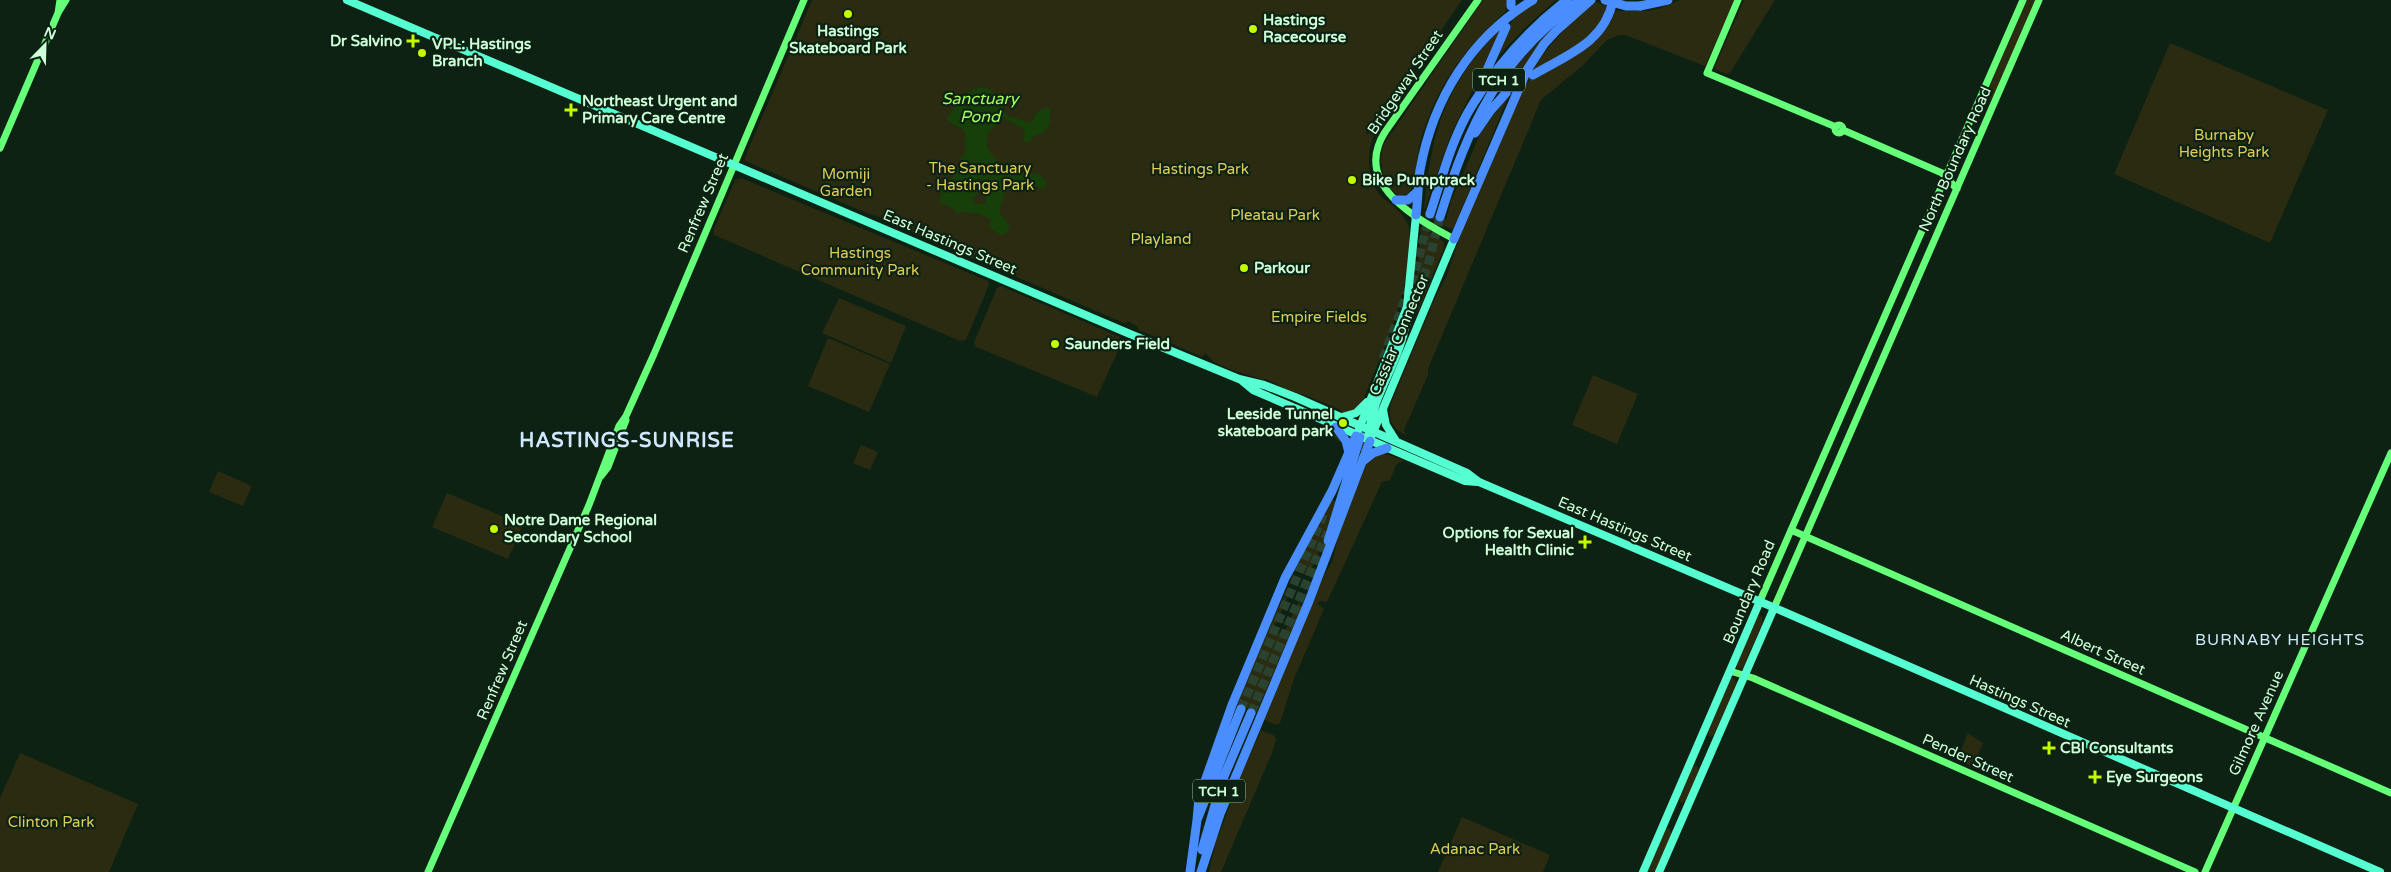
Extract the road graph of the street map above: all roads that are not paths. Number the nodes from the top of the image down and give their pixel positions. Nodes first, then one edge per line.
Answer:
1 (60, 0) edge
2 (66, 0) edge
3 (347, 0) edge
4 (804, 0) edge
5 (1478, 0) edge
6 (1533, 0) edge
7 (1566, 0) edge
8 (1580, 0) edge
9 (1591, 0) edge
10 (1605, 0) edge
11 (1613, 0) edge
12 (1668, 0) edge
13 (1738, 0) edge
14 (2023, 0) edge
15 (2039, 0) edge
16 (58, 14) junction
17 (1506, 27) dead end
18 (1533, 75) tunnel mouth
19 (1506, 93) tunnel mouth
20 (1472, 105) junction
21 (0, 148) edge
22 (734, 165) junction
23 (1946, 177) junction
24 (1451, 183) junction
25 (1957, 189) junction
26 (1418, 191) junction
27 (1396, 200) junction
28 (1430, 214) tunnel mouth
29 (1416, 216) junction
30 (1440, 217) tunnel mouth
31 (1454, 239) junction
32 (1407, 307) junction
33 (1882, 324) joint
34 (1895, 329) joint
35 (1239, 379) junction
36 (1372, 396) junction
37 (1383, 410) junction
38 (1340, 417) junction
39 (1360, 426) junction
40 (1336, 427) junction
41 (1371, 430) junction
42 (1358, 436) junction
43 (1396, 440) junction
44 (1370, 441) junction
45 (1387, 448) junction
46 (1349, 452) junction
47 (2391, 453) edge
48 (1361, 463) junction
49 (1479, 482) junction
50 (1790, 530) junction
51 (1804, 536) junction
52 (1328, 549) junction
53 (1760, 601) junction
54 (1774, 608) junction
55 (1730, 671) junction
56 (1745, 676) junction
57 (1241, 709) tunnel mouth
58 (1251, 713) tunnel mouth
59 (2264, 738) junction
60 (2391, 793) edge
61 (2233, 809) junction
62 (1197, 820) junction
63 (428, 872) edge
64 (1190, 872) edge
65 (1200, 872) edge
66 (1643, 872) edge
67 (1660, 872) edge
68 (2195, 872) edge
69 (2205, 872) edge
70 (2380, 872) edge

1 - 16 street
2 - 16 street
3 - 22 main road, East Hastings Street
4 - 22 street, Renfrew Street
5 - 27 street, Bridgeway Street
6 - 26 highway
7 - 20 highway, TCH 1
8 - 24 highway, TCH 1
9 - 31 highway
10 - 12 highway, bridge
11 - 18 highway
13 - 23 street
14 - 23 street, North Boundary Road
15 - 25 street, North Boundary Road
16 - 21 street
17 - 20 highway
19 - 24 highway
20 - 28 highway, TCH 1
22 - 35 main road, East Hastings Street
22 - 63 street, Renfrew Street
23 - 25 street
23 - 33 street, North Boundary Road
24 - 30 highway, TCH 1
25 - 34 street, North Boundary Road
26 - 27 highway
26 - 29 highway
27 - 29 street, Bridgeway Street
29 - 31 street, Bridgeway Street
29 - 32 main road, Cassiar Connector
31 - 37 main road, Cassiar Connector
32 - 36 main road, Cassiar Connector
32 - 41 main road
33 - 50 street, Boundary Road
34 - 51 street, Boundary Road
35 - 38 main road, East Hastings Street
35 - 40 main road, East Hastings Street
36 - 38 main road
36 - 39 main road, Cassiar Connector
37 - 41 main road, Cassiar Connector
37 - 43 main road
38 - 39 main road, East Hastings Street
39 - 41 main road, East Hastings Street
39 - 42 main road
40 - 42 main road, East Hastings Street
40 - 46 highway
41 - 43 main road, East Hastings Street
41 - 44 main road
42 - 44 main road, East Hastings Street
42 - 46 highway
42 - 52 highway
43 - 49 main road, East Hastings Street
44 - 45 main road, East Hastings Street
44 - 48 highway
45 - 48 highway
45 - 49 main road, East Hastings Street
46 - 62 highway
47 - 59 street, Gilmore Avenue
48 - 52 highway
49 - 53 main road, East Hastings Street
50 - 51 street, Albert Street
50 - 53 street, Boundary Road
51 - 54 street, Boundary Road
51 - 59 street, Albert Street
52 - 65 highway
53 - 54 main road, Hastings Street
53 - 55 main road, Boundary Road
54 - 56 main road, Boundary Road
54 - 61 main road, Hastings Street
55 - 56 street, Pender Street
55 - 66 main road, Boundary Road
56 - 67 main road, Boundary Road
56 - 68 street, Pender Street
57 - 62 highway, TCH 1
58 - 65 highway, TCH 1
59 - 60 street, Albert Street
59 - 61 street, Gilmore Avenue
61 - 69 street, Gilmore Avenue
61 - 70 main road, Hastings Street
62 - 64 highway, TCH 1

